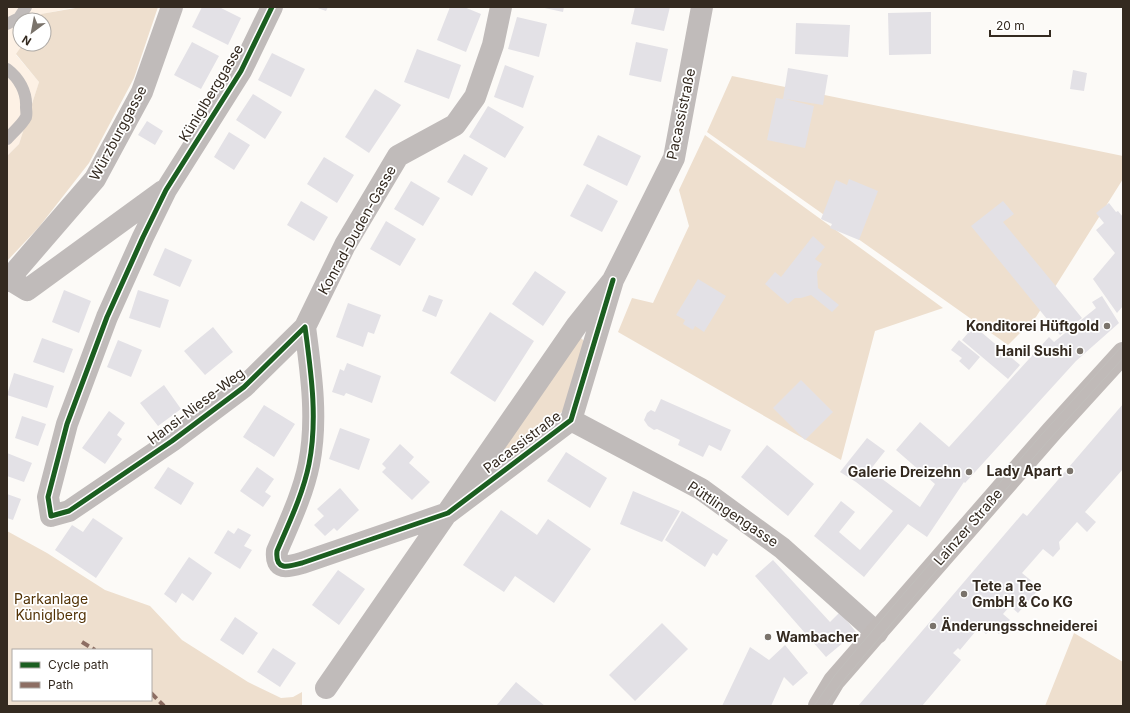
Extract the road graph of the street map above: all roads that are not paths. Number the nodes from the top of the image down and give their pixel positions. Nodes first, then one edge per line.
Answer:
1 (26, 7) edge
2 (172, 7) edge
3 (272, 7) edge
4 (501, 7) edge
5 (702, 7) edge
6 (7, 24) edge
7 (7, 69) edge
8 (7, 139) edge
9 (166, 190) junction
10 (8, 280) edge
11 (613, 280) junction
12 (305, 327) junction
13 (1123, 353) edge
14 (571, 420) junction
15 (448, 513) junction
16 (877, 633) junction
17 (326, 688) dead end
18 (819, 706) edge

1 - 6 lane
2 - 10 street, Würzburggasse
3 - 9 street, Küniglberggasse
4 - 12 street, Konrad-Duden-Gasse
5 - 11 street, Pacassistraße
7 - 8 lane
9 - 10 street
9 - 12 street, Hansi-Niese-Weg
11 - 14 street, Pacassistraße
11 - 15 street, Pacassistraße
12 - 15 street
13 - 16 main road, Lainzer Straße
14 - 15 street, Pacassistraße
14 - 16 street, Püttlingengasse
15 - 17 street, Pacassistraße
16 - 18 main road, Lainzer Straße

